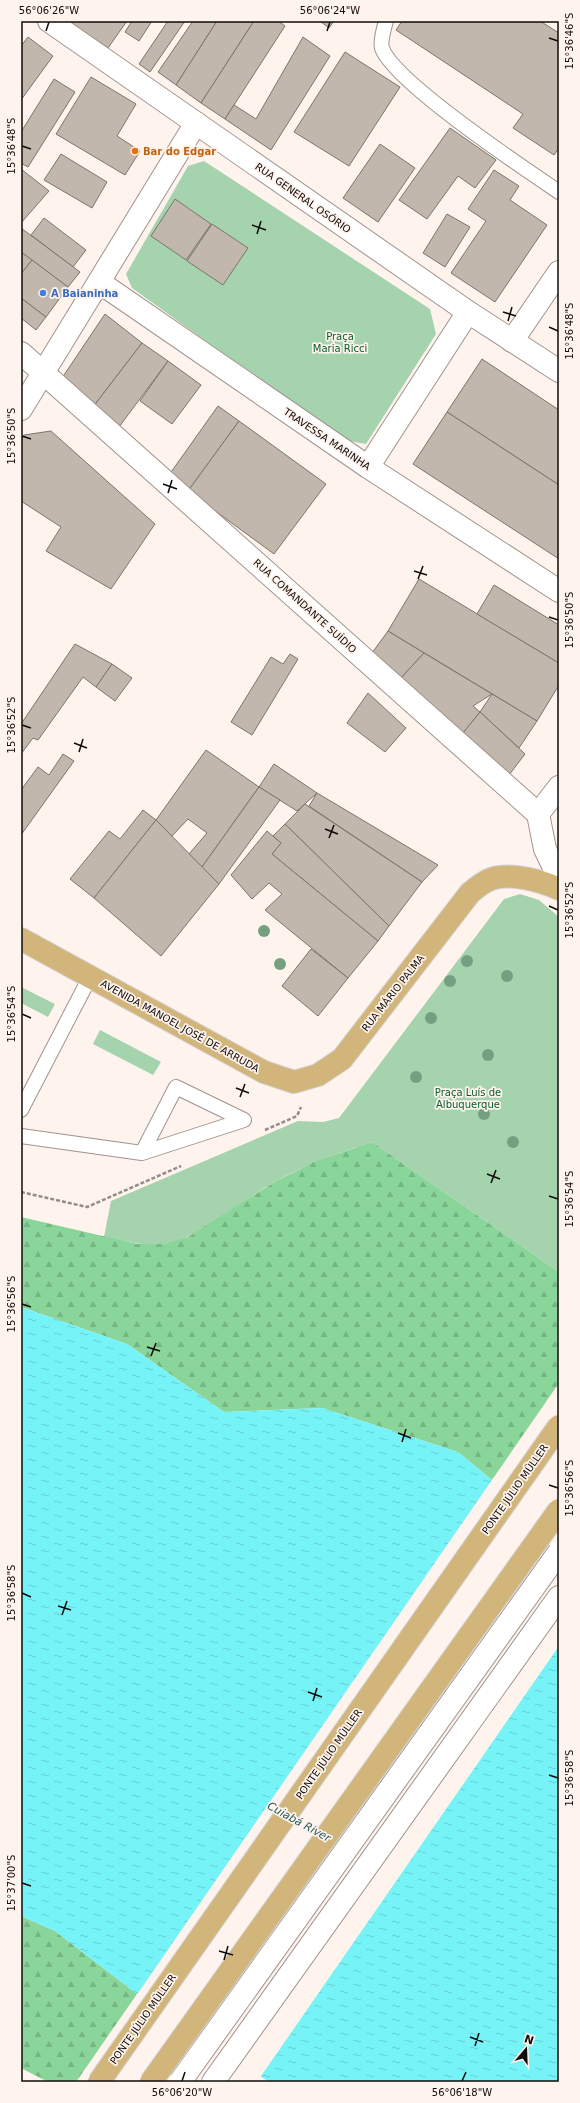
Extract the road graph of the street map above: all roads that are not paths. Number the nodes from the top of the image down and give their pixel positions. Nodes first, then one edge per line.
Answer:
1 (49, 21) edge
2 (386, 21) edge
3 (196, 123) junction
4 (559, 192) edge
5 (559, 272) edge
6 (99, 282) junction
7 (468, 312) junction
8 (512, 341) junction
9 (21, 353) edge
10 (559, 371) edge
11 (43, 373) junction
12 (21, 409) edge
13 (368, 467) junction
14 (559, 591) edge
15 (559, 787) edge
16 (538, 814) junction
17 (559, 878) edge
18 (559, 890) edge
19 (21, 939) edge
20 (90, 977) junction
21 (342, 1059) joint
22 (21, 1110) edge
23 (21, 1136) edge
24 (142, 1153) junction
25 (559, 1426) edge
26 (559, 1510) edge
27 (559, 1552) edge
28 (559, 1597) edge
29 (99, 2082) edge
30 (150, 2082) edge
31 (180, 2082) edge
32 (213, 2082) edge

1 - 3 street, RUA GENERAL OSÓRIO
2 - 4 lane
3 - 6 street
3 - 7 street, RUA GENERAL OSÓRIO
5 - 8 street
6 - 11 street
6 - 13 street, TRAVESSA MARINHA
7 - 8 street, RUA GENERAL OSÓRIO
7 - 13 street
8 - 10 street, RUA GENERAL OSÓRIO
9 - 11 street, RUA COMANDANTE SUÍDIO
11 - 12 street
11 - 16 street, RUA COMANDANTE SUÍDIO
13 - 14 street, TRAVESSA MARINHA
15 - 16 street
16 - 17 street
18 - 21 main road, RUA MÁRIO PALMA
19 - 20 main road, AVENIDA MANOEL JOSÉ DE ARRUDA
20 - 21 main road, AVENIDA MANOEL JOSÉ DE ARRUDA
20 - 22 lane
23 - 24 lane
24 - 24 lane
25 - 29 main road, PONTE JÚLIO MÜLLER, bridge
26 - 30 main road, bridge
27 - 31 street, bridge
28 - 32 street

